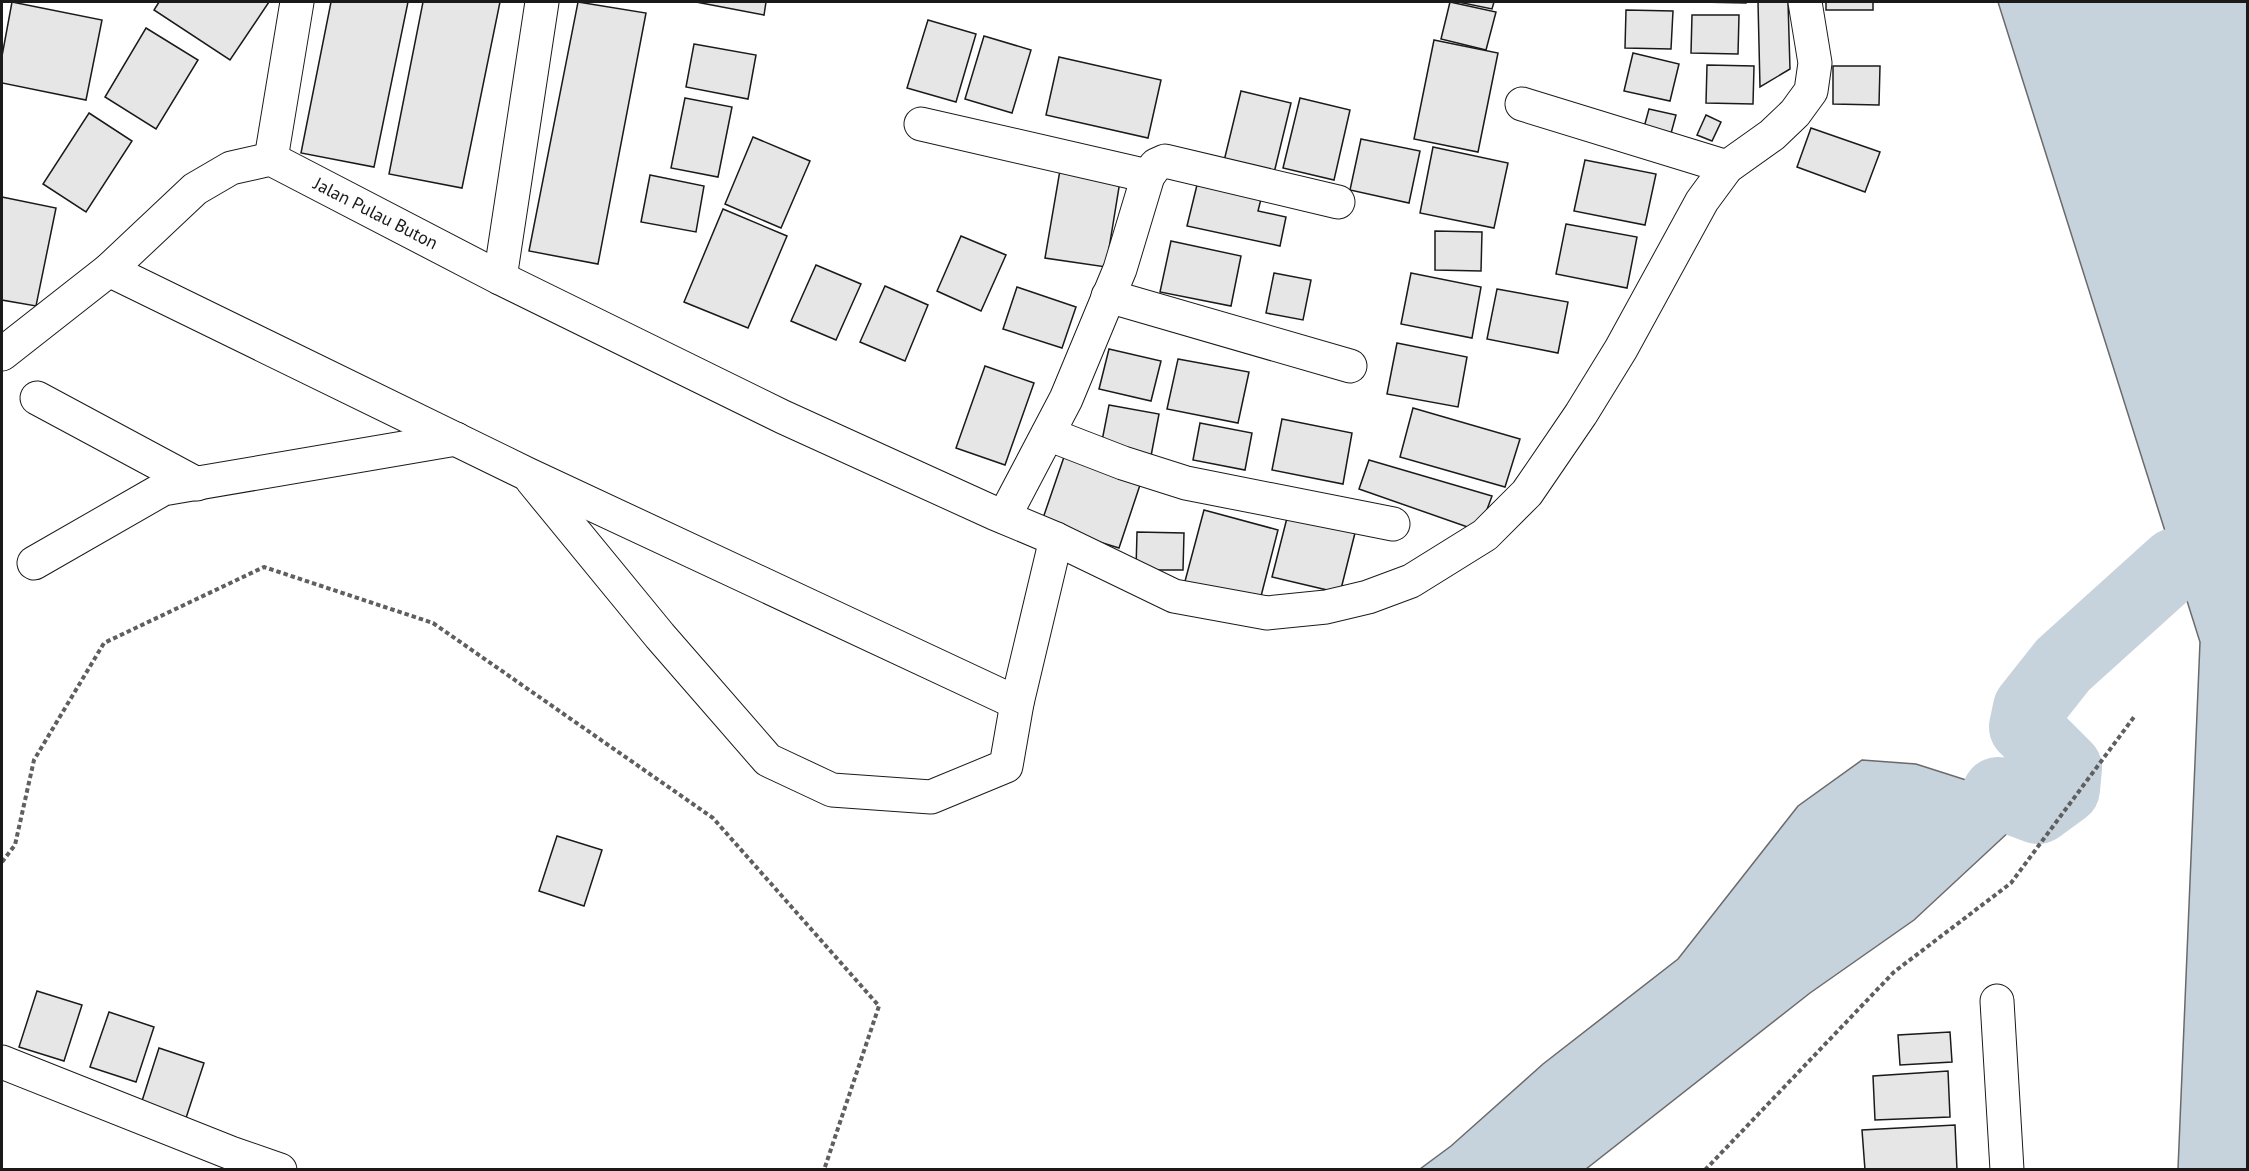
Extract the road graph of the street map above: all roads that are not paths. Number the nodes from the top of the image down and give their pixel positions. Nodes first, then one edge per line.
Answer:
1 (297, 2) edge
2 (542, 2) edge
3 (1805, 2) edge
4 (1522, 104) dead end
5 (921, 124) dead end
6 (272, 159) junction
7 (1727, 167) junction
8 (1148, 176) junction
9 (1338, 202) dead end
10 (109, 270) junction
11 (500, 278) junction
12 (1108, 296) junction
13 (2, 354) edge
14 (1350, 366) dead end
15 (37, 398) dead end
16 (1048, 434) junction
17 (456, 439) junction
18 (527, 474) junction
19 (197, 484) junction
20 (1004, 517) junction
21 (1393, 524) dead end
22 (1056, 539) junction
23 (34, 563) dead end
24 (1017, 703) junction
25 (1997, 1001) dead end
26 (2, 1062) edge
27 (280, 1170) edge
28 (2007, 1170) edge

1 - 6 street
2 - 11 street
3 - 7 street, Jalan Pulau Buton
4 - 7 street
5 - 8 street
6 - 10 street
6 - 11 street, Jalan Pulau Buton
7 - 22 street, Jalan Pulau Buton
8 - 9 street
8 - 12 street
10 - 13 street
10 - 17 street
11 - 20 street, Jalan Pulau Buton
12 - 14 street
12 - 16 street
15 - 19 street
16 - 20 street
16 - 21 street
17 - 18 street
17 - 19 street
18 - 24 street
18 - 24 street
19 - 23 street
20 - 22 street, Jalan Pulau Buton
22 - 24 street
25 - 28 street
26 - 27 street

